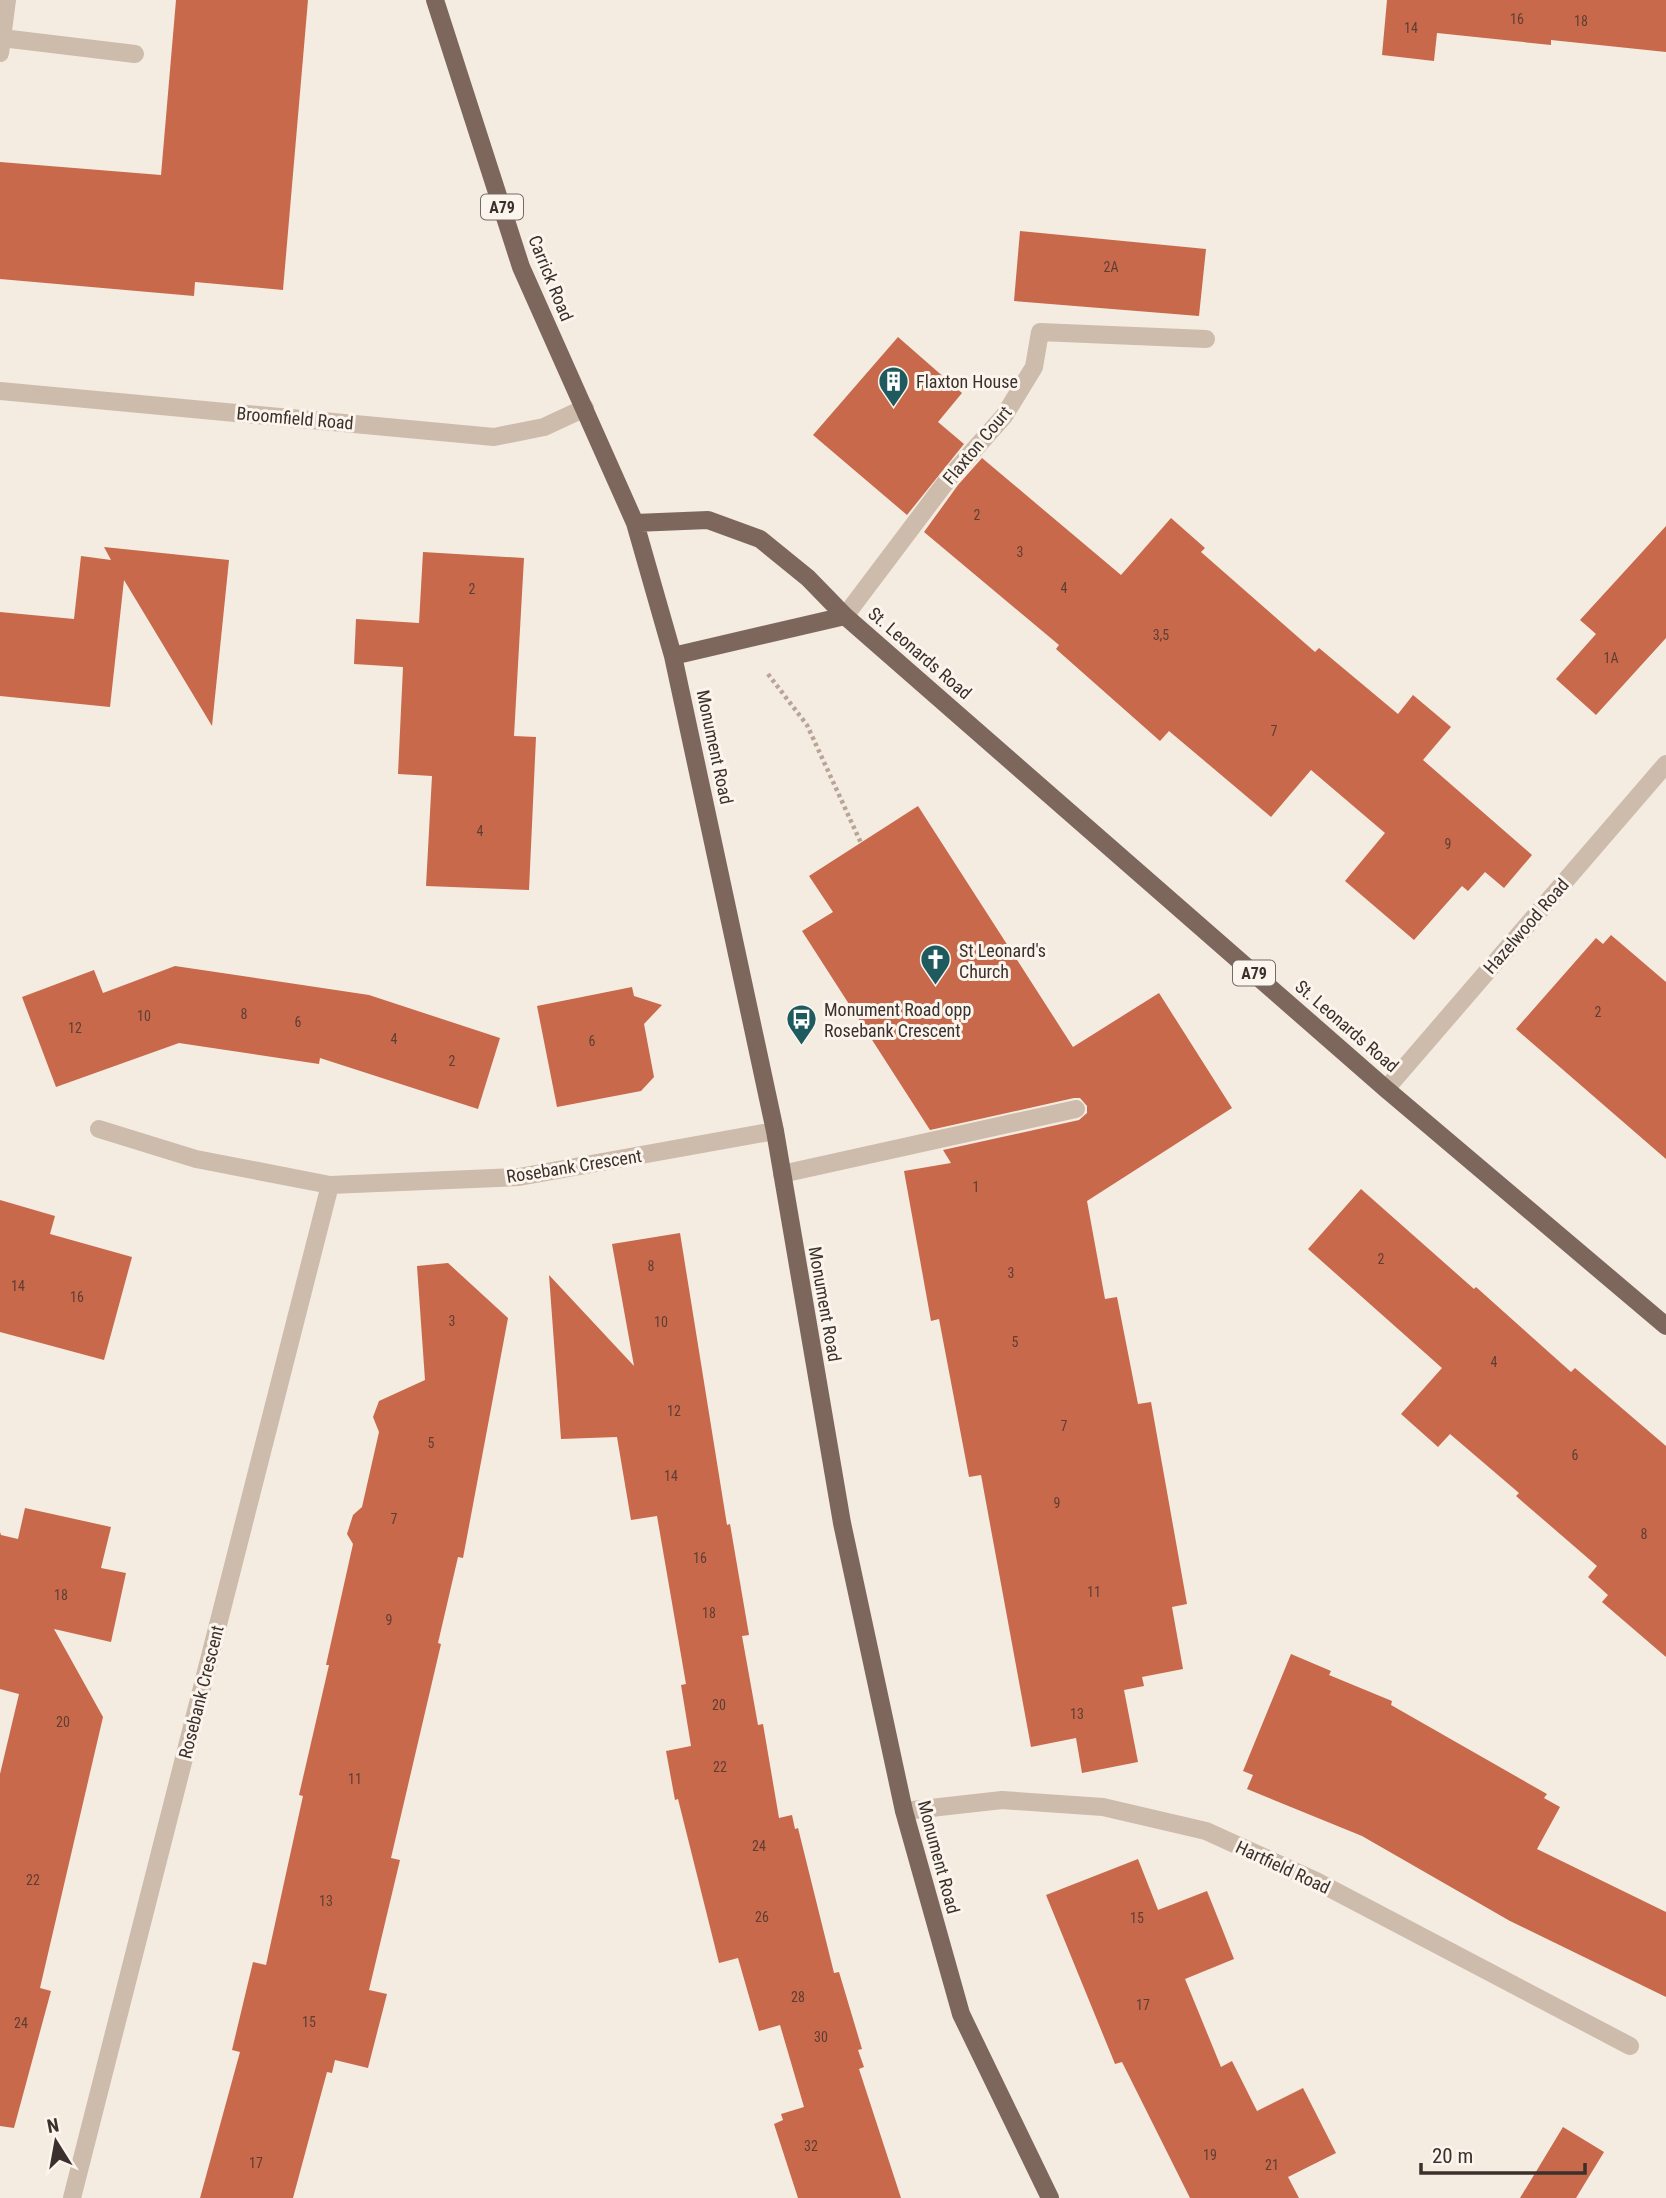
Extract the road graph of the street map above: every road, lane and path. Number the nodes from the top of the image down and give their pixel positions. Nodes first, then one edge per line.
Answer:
1 (7, 0) edge
2 (435, 0) edge
3 (1, 46) edge
4 (135, 54) dead end
5 (1206, 338) dead end
6 (0, 391) edge
7 (585, 408) junction
8 (635, 523) junction
9 (845, 615) junction
10 (742, 640) junction
11 (673, 656) junction
12 (1666, 764) edge
13 (861, 843) dead end
14 (1386, 1089) junction
15 (1076, 1109) dead end
16 (99, 1129) dead end
17 (775, 1131) junction
18 (782, 1174) junction
19 (330, 1185) junction
20 (1666, 1326) edge
21 (904, 1811) junction
22 (1630, 2046) dead end
23 (72, 2198) edge
24 (1050, 2198) edge

1 - 3 street
2 - 7 main road, Carrick Road / A79
3 - 4 street
5 - 9 street, Flaxton Court
6 - 7 street, Broomfield Road
7 - 8 main road, Monument Road / A79
8 - 9 main road, St. Leonards Road / A79
8 - 11 main road, Monument Road / A79
9 - 10 main road, St. Leonards Road
9 - 14 main road, St. Leonards Road / A79
10 - 11 main road, St. Leonards Road
10 - 13 path
11 - 17 main road, Monument Road
12 - 14 street, Hazelwood Road
14 - 20 main road, St. Leonards Road / A79
15 - 18 street
16 - 19 street, Rosebank Crescent
17 - 18 main road, Monument Road
17 - 19 street, Rosebank Crescent
18 - 21 main road, Monument Road
19 - 23 street, Rosebank Crescent
21 - 22 street, Hartfield Road
21 - 24 main road, Monument Road

